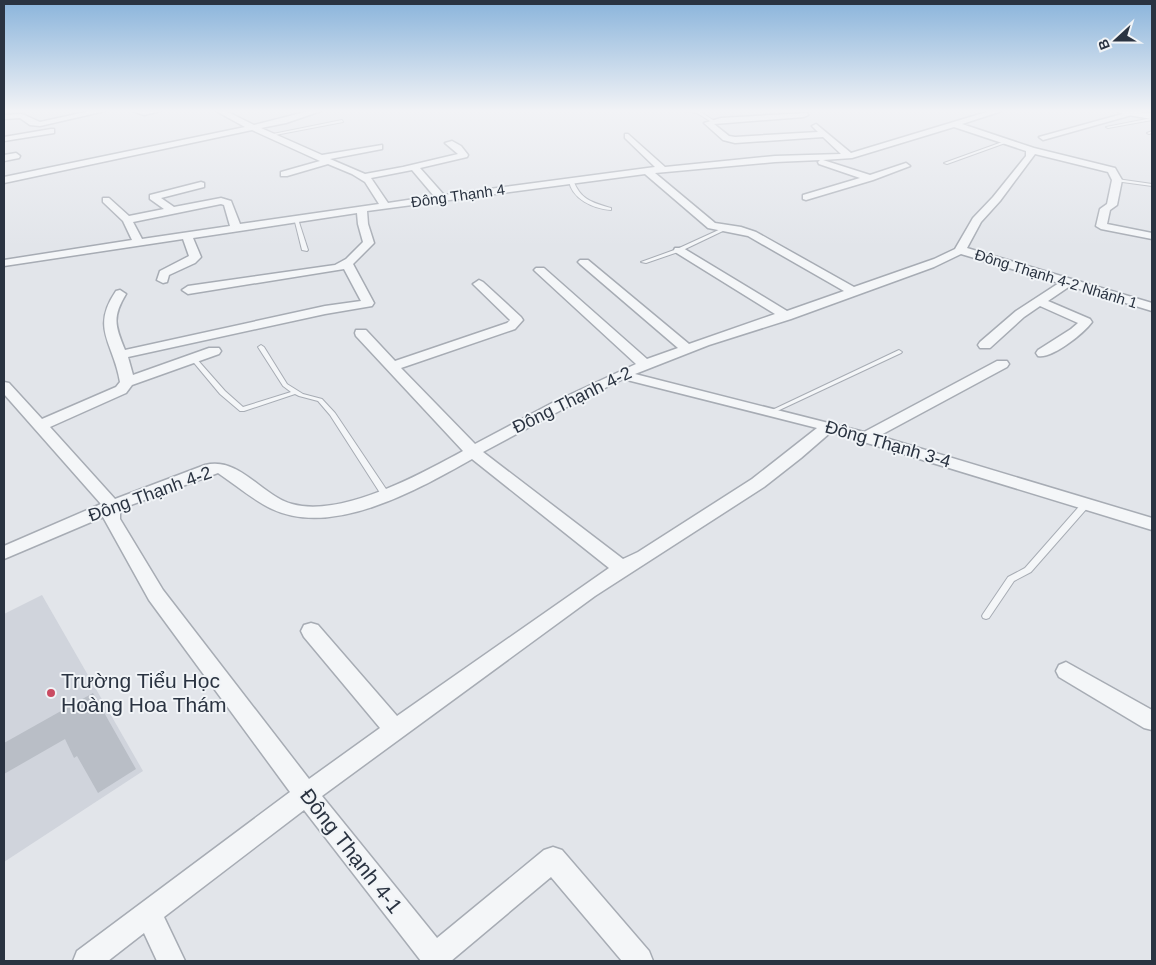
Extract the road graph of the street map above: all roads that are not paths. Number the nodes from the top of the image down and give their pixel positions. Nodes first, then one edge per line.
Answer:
1 (16, 156) dead end
2 (118, 156) edge
3 (315, 156) edge
4 (341, 156) edge
5 (460, 156) edge
6 (649, 156) edge
7 (849, 156) edge
8 (966, 156) edge
9 (1030, 156) edge
10 (1056, 156) edge
11 (4, 158) edge
12 (810, 158) junction
13 (324, 160) junction
14 (946, 163) dead end
15 (906, 166) dead end
16 (415, 168) junction
17 (662, 169) junction
18 (647, 170) junction
19 (284, 174) dead end
20 (363, 177) junction
21 (872, 178) junction
22 (4, 180) edge
23 (571, 180) junction
24 (1117, 180) junction
25 (201, 185) dead end
26 (1152, 185) edge
27 (806, 197) dead end
28 (441, 198) junction
29 (106, 200) dead end
30 (385, 206) junction
31 (362, 209) junction
32 (609, 210) dead end
33 (173, 211) junction
34 (296, 219) junction
35 (127, 220) junction
36 (236, 227) junction
37 (725, 229) junction
38 (187, 236) junction
39 (1152, 236) edge
40 (139, 244) junction
41 (305, 250) dead end
42 (679, 250) junction
43 (960, 250) junction
44 (584, 262) dead end
45 (644, 262) dead end
46 (4, 263) edge
47 (348, 265) junction
48 (540, 270) dead end
49 (163, 280) dead end
50 (1067, 282) junction
51 (479, 284) dead end
52 (188, 290) dead end
53 (854, 292) junction
54 (120, 294) dead end
55 (1039, 301) junction
56 (1152, 307) edge
57 (787, 316) junction
58 (361, 333) dead end
59 (985, 345) dead end
60 (260, 347) dead end
61 (687, 349) junction
62 (214, 351) dead end
63 (899, 352) dead end
64 (1043, 353) dead end
65 (120, 355) junction
66 (193, 358) junction
67 (1002, 364) dead end
68 (645, 365) junction
69 (393, 366) junction
70 (622, 375) junction
71 (127, 382) junction
72 (6, 392) edge
73 (296, 392) junction
74 (771, 412) junction
75 (40, 426) junction
76 (828, 426) junction
77 (866, 437) junction
78 (474, 452) junction
79 (385, 494) junction
80 (1086, 504) junction
81 (112, 506) junction
82 (1152, 524) edge
83 (4, 553) edge
84 (622, 568) junction
85 (986, 616) dead end
86 (311, 631) dead end
87 (1066, 671) dead end
88 (1152, 721) edge
89 (395, 729) junction
90 (306, 794) junction
91 (148, 913) junction
92 (433, 959) edge
93 (87, 961) edge
94 (171, 961) edge
95 (639, 961) edge

1 - 11 street
2 - 22 street
3 - 13 street
4 - 13 street
5 - 16 street
6 - 17 street
7 - 12 street, Đông Thạnh 4
8 - 14 lane
9 - 43 street
10 - 24 street
12 - 17 street, Đông Thạnh 4
12 - 21 street
13 - 19 street
13 - 20 street
15 - 21 street
16 - 20 street
16 - 28 street
17 - 18 street, Đông Thạnh 4
18 - 23 street, Đông Thạnh 4
18 - 37 street
20 - 30 street
21 - 27 street
23 - 28 street, Đông Thạnh 4
23 - 32 lane
24 - 26 lane
24 - 39 street
25 - 33 street
28 - 30 street, Đông Thạnh 4
29 - 35 street
30 - 31 street, Đông Thạnh 4
31 - 34 street, Đông Thạnh 4
31 - 47 street
33 - 35 street
33 - 36 street
34 - 36 street, Đông Thạnh 4
34 - 41 lane
35 - 40 street
36 - 38 street, Đông Thạnh 4
37 - 42 lane
37 - 53 street
38 - 40 street, Đông Thạnh 4
38 - 49 street
40 - 46 street, Đông Thạnh 4
42 - 45 lane
42 - 57 street
43 - 50 street, Đông Thạnh 4-2 Nhánh 1
43 - 53 street, Đông Thạnh 4-2
44 - 61 street
47 - 52 street
47 - 65 street
48 - 68 street
50 - 55 street
50 - 56 street, Đông Thạnh 4-2 Nhánh 1
51 - 69 street
53 - 57 street, Đông Thạnh 4-2
54 - 65 street
55 - 59 street
55 - 64 street
57 - 61 street, Đông Thạnh 4-2
58 - 69 street
60 - 73 lane
61 - 68 street, Đông Thạnh 4-2
62 - 66 street
63 - 74 lane
65 - 71 street
66 - 71 street
66 - 73 lane
67 - 77 street
68 - 70 street, Đông Thạnh 4-2
69 - 78 street
70 - 74 street, Đông Thạnh 3-4
70 - 78 street, Đông Thạnh 4-2
71 - 75 street
72 - 75 street
73 - 79 lane
74 - 76 street, Đông Thạnh 3-4
75 - 81 street
76 - 77 street, Đông Thạnh 3-4
76 - 84 street
77 - 80 street, Đông Thạnh 3-4
78 - 79 street, Đông Thạnh 4-2
78 - 84 street
79 - 81 street, Đông Thạnh 4-2
80 - 82 street, Đông Thạnh 3-4
80 - 85 lane
81 - 83 street, Đông Thạnh 4-2
81 - 90 street, Đông Thạnh 4-1
84 - 89 street
86 - 89 street
87 - 88 street
89 - 90 street
90 - 91 street
90 - 92 street, Đông Thạnh 4-1
91 - 93 street
91 - 94 street
92 - 95 street, Đông Thạnh 4-1

